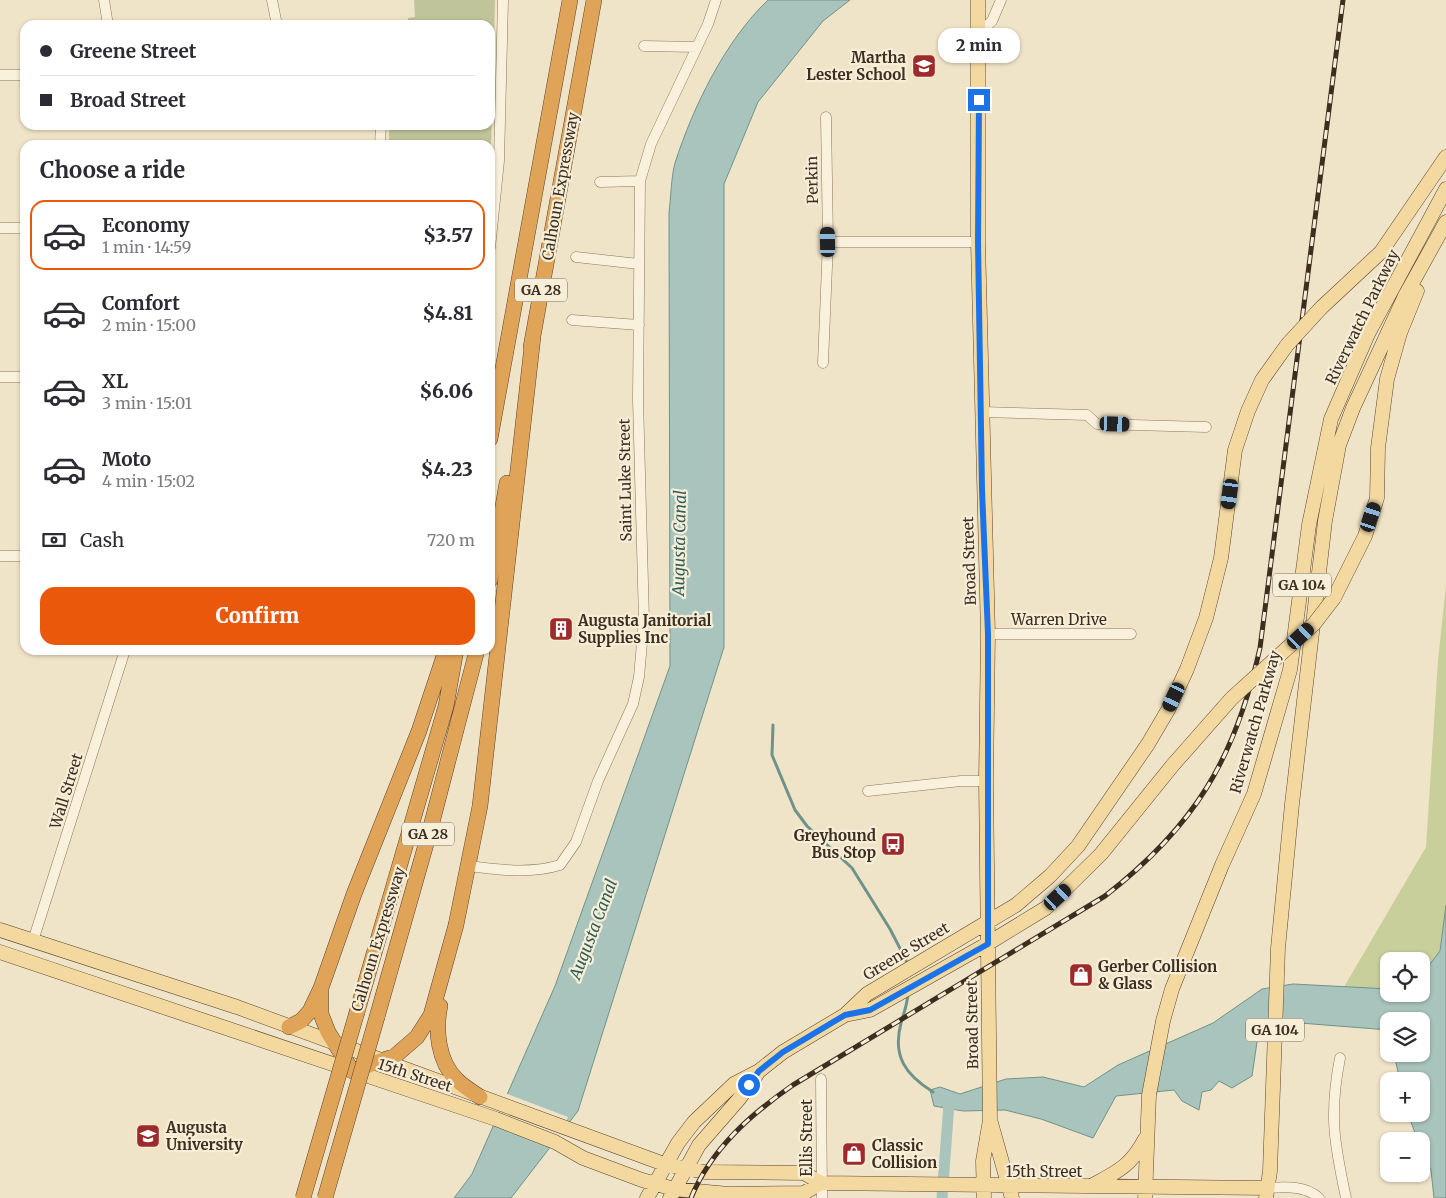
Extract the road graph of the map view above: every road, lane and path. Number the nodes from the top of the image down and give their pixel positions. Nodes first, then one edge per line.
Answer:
1 (104, 0) edge
2 (272, 0) edge
3 (503, 0) edge
4 (563, 0) edge
5 (570, 0) edge
6 (594, 0) edge
7 (601, 0) edge
8 (716, 0) edge
9 (978, 0) edge
10 (1001, 0) edge
11 (107, 20) edge
12 (277, 20) edge
13 (979, 33) junction
14 (644, 46) dead end
15 (696, 47) junction
16 (582, 64) junction
17 (0, 75) edge
18 (20, 75) edge
19 (826, 118) dead end
20 (542, 150) junction
21 (1446, 157) edge
22 (495, 160) edge
23 (640, 181) junction
24 (600, 182) dead end
25 (1446, 189) edge
26 (1446, 222) edge
27 (0, 228) edge
28 (20, 228) edge
29 (828, 242) junction
30 (978, 242) junction
31 (576, 258) dead end
32 (639, 264) junction
33 (572, 320) dead end
34 (638, 325) junction
35 (533, 336) junction
36 (822, 363) dead end
37 (0, 377) edge
38 (20, 377) edge
39 (495, 411) edge
40 (982, 412) junction
41 (1206, 427) dead end
42 (495, 552) edge
43 (0, 556) edge
44 (20, 556) edge
45 (988, 634) junction
46 (1131, 634) dead end
47 (123, 655) edge
48 (444, 655) edge
49 (455, 655) edge
50 (476, 655) edge
51 (986, 781) junction
52 (868, 791) dead end
53 (469, 866) junction
54 (988, 921) junction
55 (0, 930) edge
56 (33, 941) junction
57 (988, 944) junction
58 (0, 952) edge
59 (440, 984) junction
60 (321, 988) junction
61 (845, 1015) junction
62 (289, 1027) junction
63 (336, 1044) junction
64 (1340, 1058) dead end
65 (382, 1061) junction
66 (352, 1071) junction
67 (759, 1071) junction
68 (821, 1079) dead end
69 (480, 1097) junction
70 (990, 1120) junction
71 (1146, 1132) junction
72 (664, 1164) junction
73 (687, 1169) junction
74 (821, 1183) junction
75 (654, 1184) junction
76 (1073, 1187) junction
77 (1088, 1187) junction
78 (984, 1192) edge
79 (1011, 1192) edge
80 (1145, 1193) edge
81 (1266, 1193) edge
82 (672, 1194) edge
83 (303, 1198) edge
84 (325, 1198) edge
85 (647, 1198) edge
86 (822, 1198) edge
87 (1054, 1198) edge
88 (1319, 1198) edge
89 (1346, 1198) edge

1 - 11 street
2 - 12 street
3 - 22 street
4 - 20 highway
5 - 20 highway, Calhoun Expressway / GA 28
6 - 16 highway, Calhoun Expressway / GA 28
7 - 16 highway
8 - 15 street, Saint Luke Street
9 - 13 main road, Broad Street
10 - 13 street
13 - 30 main road, Broad Street
14 - 15 street
15 - 23 street, Saint Luke Street
16 - 35 highway, Calhoun Expressway / GA 28
17 - 18 street
19 - 29 street, Perkin
20 - 39 highway, Calhoun Expressway / GA 28
21 - 54 main road, Greene Street, bridge
23 - 24 street
23 - 32 street, Saint Luke Street
25 - 71 main road, Riverwatch Parkway / GA 104
26 - 57 main road, Greene Street, bridge
26 - 81 main road, Riverwatch Parkway / GA 104
27 - 28 street
29 - 30 street
29 - 36 street, Perkin
30 - 40 main road, Broad Street
31 - 32 street
32 - 34 street, Saint Luke Street
33 - 34 street
34 - 53 street, Saint Luke Street
35 - 42 highway, Calhoun Expressway / GA 28
35 - 53 highway
37 - 38 street
40 - 41 street
40 - 45 main road, Broad Street
43 - 44 street
45 - 46 street, Warren Drive
45 - 51 main road, Broad Street
47 - 56 street, Wall Street
48 - 60 highway
49 - 83 highway, Calhoun Expressway / GA 28, bridge
50 - 84 highway, Calhoun Expressway / GA 28, bridge
51 - 52 street
51 - 54 main road, Broad Street
53 - 59 highway
54 - 57 main road, Broad Street
54 - 61 main road, Greene Street
55 - 56 main road, 15th Street
56 - 62 main road, 15th Street
57 - 61 main road, Greene Street
57 - 70 main road, Broad Street
58 - 66 main road, 15th Street
59 - 65 highway
59 - 69 highway
60 - 62 highway
60 - 63 highway
61 - 67 main road, Greene Street
62 - 63 main road, 15th Street
63 - 65 main road, 15th Street
63 - 66 highway
64 - 89 street
65 - 66 highway
65 - 69 main road, 15th Street
66 - 75 main road, 15th Street
67 - 72 main road, Greene Street
67 - 73 main road, Greene Street
68 - 74 street, Ellis Street
69 - 72 main road, 15th Street
70 - 78 main road, Broad Street
70 - 79 main road, Broad Street
71 - 77 main road
71 - 80 main road, Riverwatch Parkway / GA 104
72 - 73 main road, 15th Street
72 - 75 main road, Greene Street
73 - 74 main road, 15th Street
73 - 82 main road, Greene Street
74 - 78 main road, 15th Street
74 - 82 main road, 15th Street
74 - 86 street, Ellis Street
75 - 82 main road, 15th Street
75 - 85 main road, Greene Street
76 - 77 main road, 15th Street
76 - 79 main road, 15th Street
76 - 87 main road
77 - 80 main road, 15th Street
78 - 79 main road, 15th Street
80 - 81 main road, 15th Street
81 - 88 street

